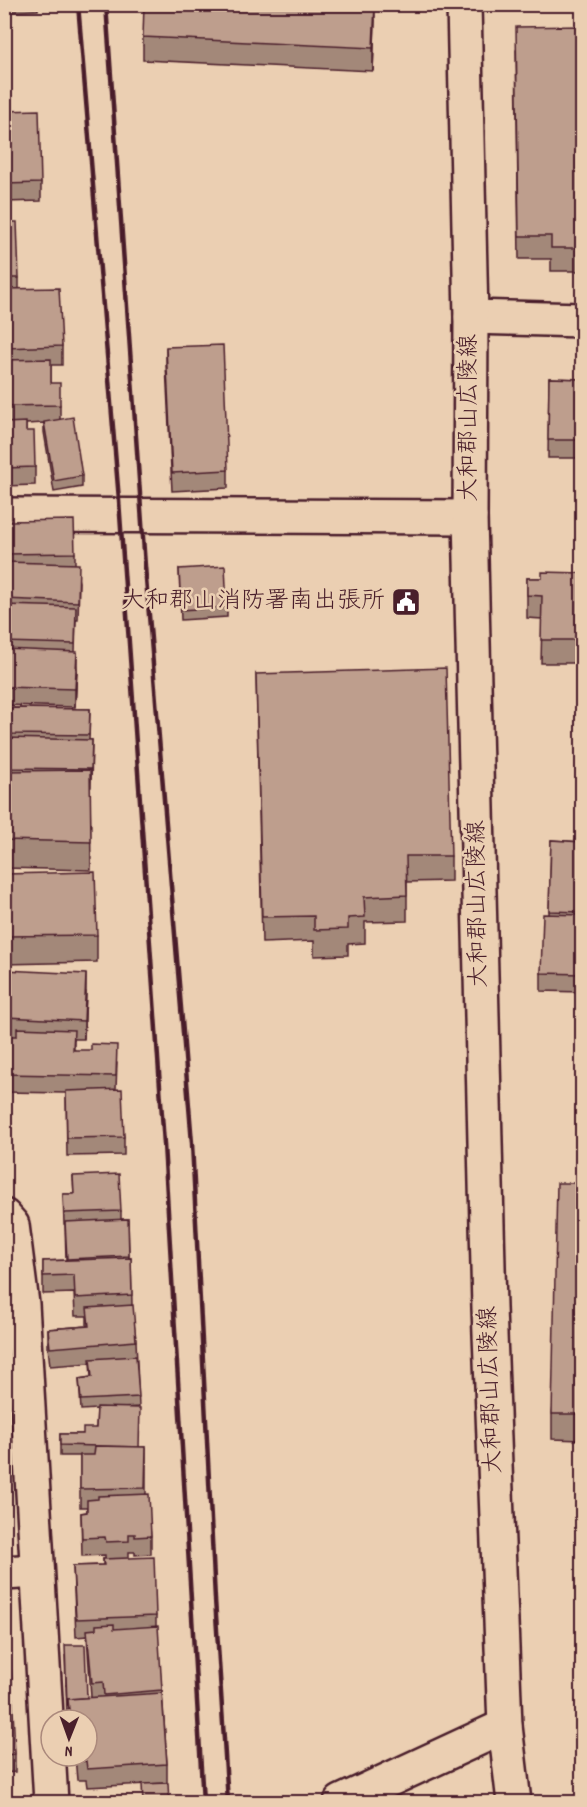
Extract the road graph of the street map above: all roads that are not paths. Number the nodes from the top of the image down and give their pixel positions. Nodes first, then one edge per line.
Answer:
1 (464, 4) edge
2 (471, 317) junction
3 (582, 320) edge
4 (4, 515) edge
5 (470, 517) junction
6 (4, 1216) edge
7 (13, 1304) edge
8 (37, 1571) junction
9 (4, 1573) edge
10 (505, 1726) junction
11 (356, 1799) edge
12 (51, 1803) edge
13 (514, 1803) edge

1 - 2 main road, 大和郡山広陵線
2 - 3 main road
2 - 5 main road, 大和郡山広陵線
4 - 5 main road
5 - 10 main road, 大和郡山広陵線
6 - 7 main road
7 - 8 main road
8 - 9 main road
8 - 12 main road
10 - 11 main road
10 - 13 main road, 大和郡山広陵線

